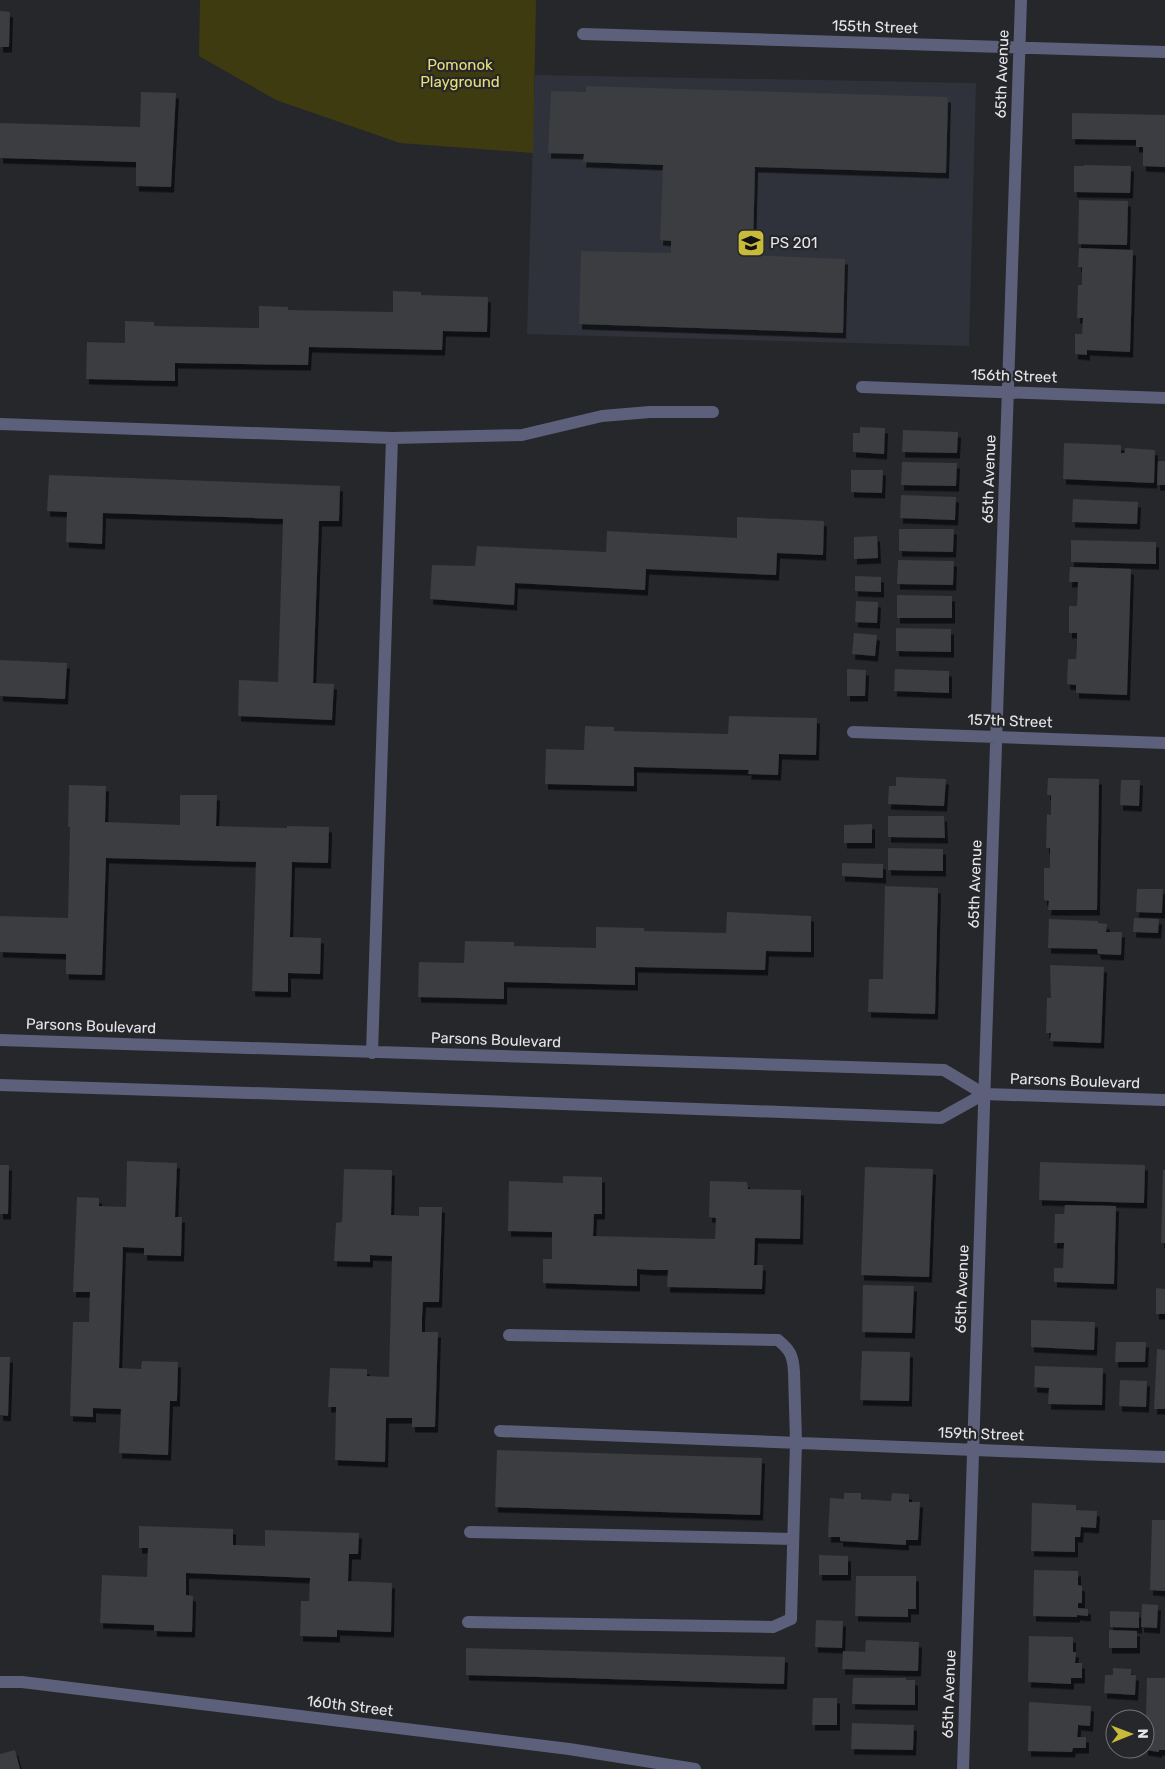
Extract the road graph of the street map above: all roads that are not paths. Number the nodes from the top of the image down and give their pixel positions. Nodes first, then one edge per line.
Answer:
1 (1021, 0) edge
2 (583, 34) dead end
3 (1019, 47) junction
4 (1165, 52) edge
5 (862, 387) dead end
6 (1008, 393) junction
7 (1165, 398) edge
8 (713, 412) dead end
9 (0, 424) edge
10 (392, 438) junction
11 (853, 732) dead end
12 (996, 737) junction
13 (1165, 743) edge
14 (0, 1040) edge
15 (372, 1052) junction
16 (0, 1085) edge
17 (984, 1094) junction
18 (1165, 1100) edge
19 (509, 1335) dead end
20 (500, 1430) dead end
21 (796, 1442) junction
22 (974, 1451) junction
23 (1165, 1457) edge
24 (470, 1532) dead end
25 (793, 1539) junction
26 (468, 1622) dead end
27 (0, 1682) edge
28 (695, 1769) edge
29 (963, 1769) edge

1 - 3 street, 65th Avenue
2 - 3 street, 155th Street
3 - 4 street, 155th Street
3 - 6 street, 65th Avenue
5 - 6 street, 156th Street
6 - 7 street, 156th Street
6 - 12 street, 65th Avenue
8 - 10 street
9 - 10 street
10 - 15 street
11 - 12 street, 157th Street
12 - 13 street, 157th Street
12 - 17 street, 65th Avenue
14 - 15 street, Parsons Boulevard
15 - 17 street, Parsons Boulevard
16 - 17 street
17 - 18 street, Parsons Boulevard
17 - 22 street, 65th Avenue
19 - 21 street
20 - 21 street, 159th Street
21 - 22 street, 159th Street
21 - 25 street
22 - 23 street, 159th Street
22 - 29 street, 65th Avenue
24 - 25 street
25 - 26 street
27 - 28 street, 160th Street

